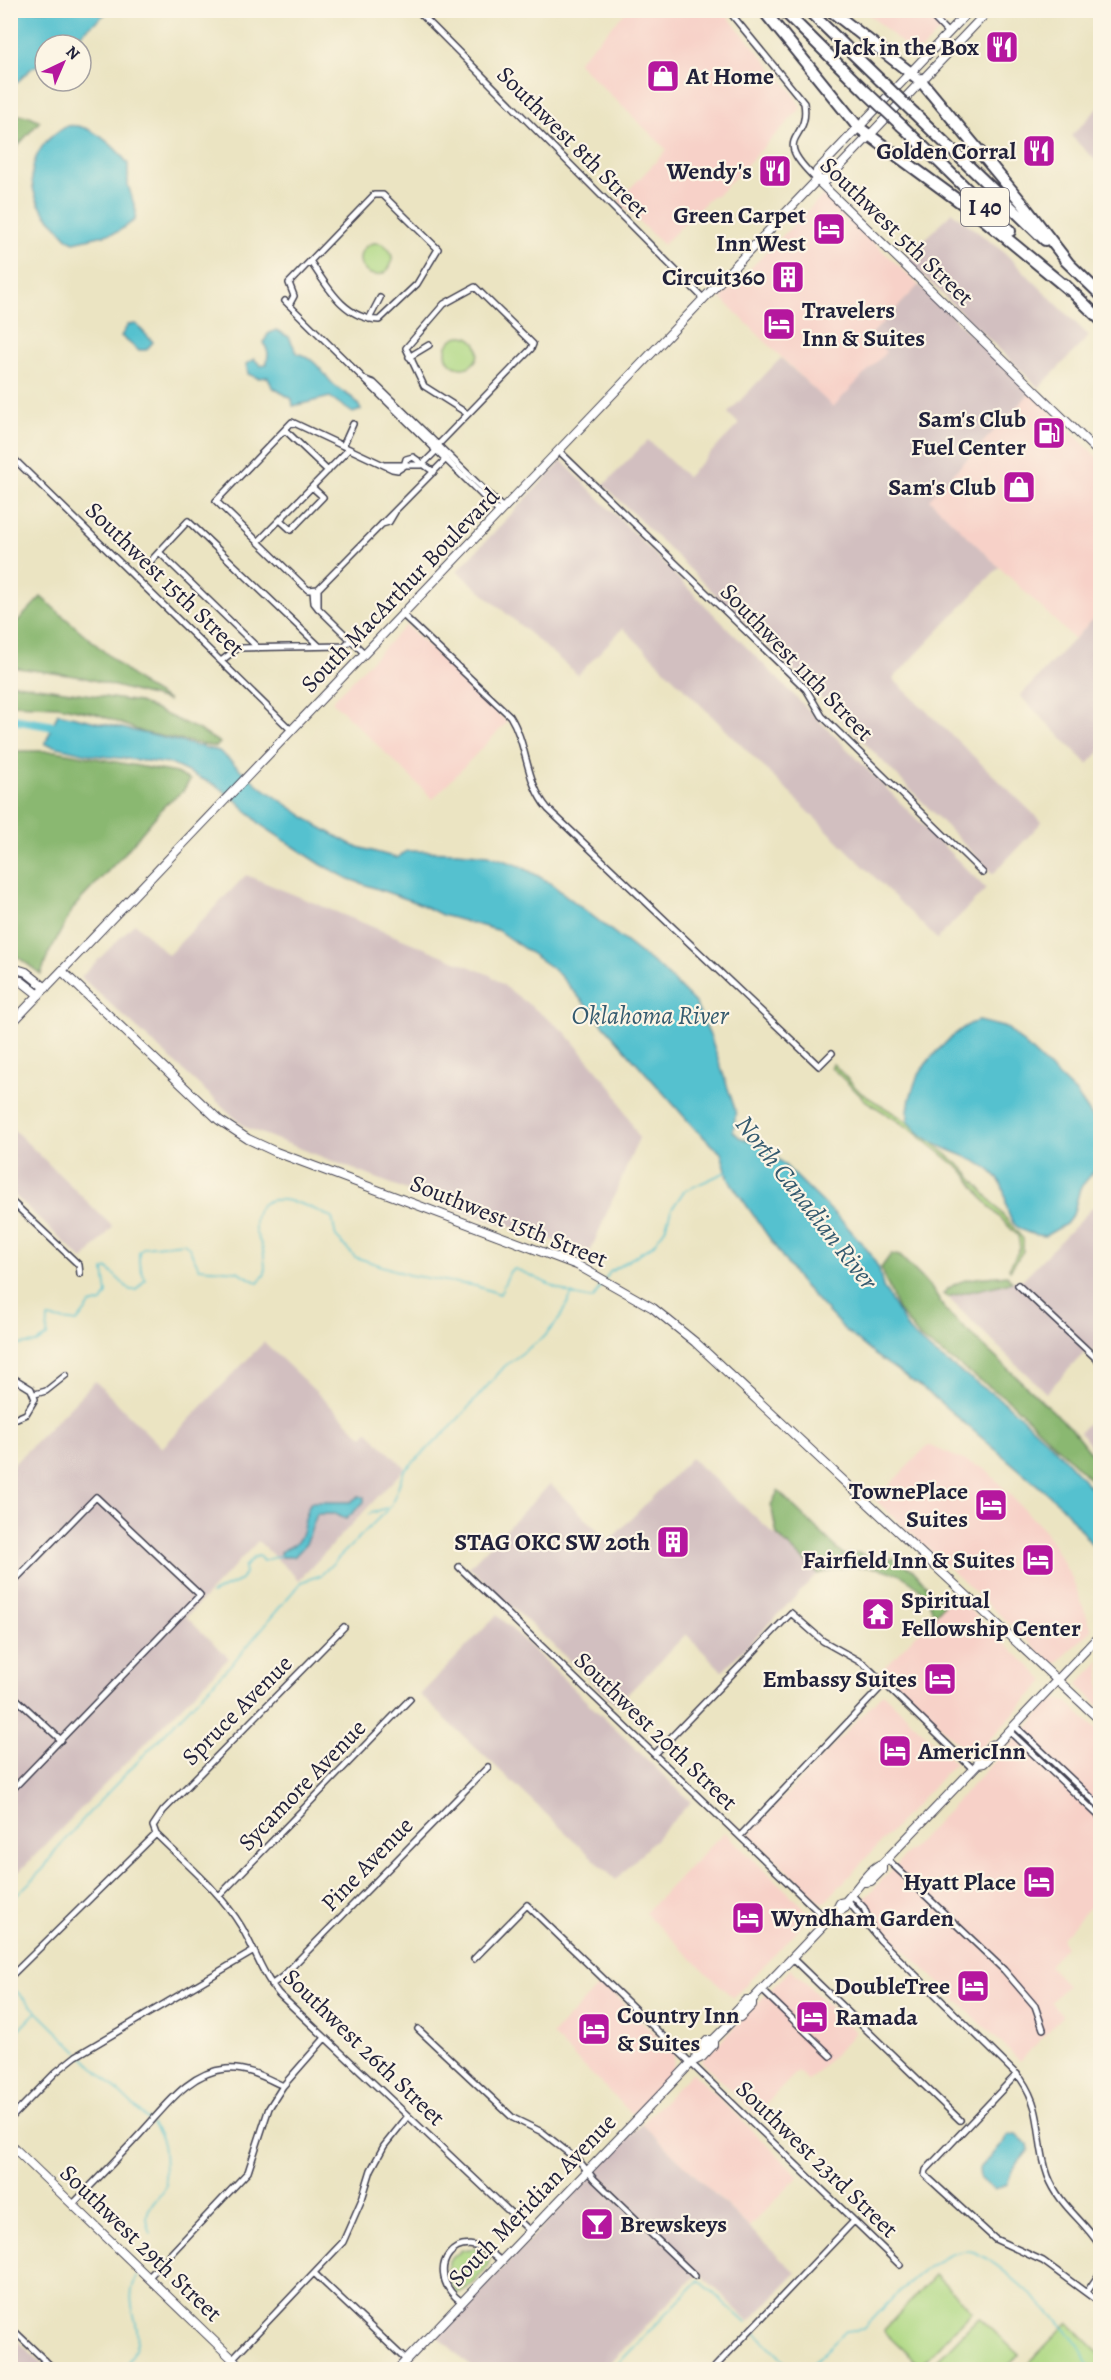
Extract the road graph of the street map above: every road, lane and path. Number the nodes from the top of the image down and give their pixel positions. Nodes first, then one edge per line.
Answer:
1 (417, 10) edge
2 (728, 10) edge
3 (763, 10) edge
4 (783, 10) edge
5 (808, 10) edge
6 (830, 10) edge
7 (926, 10) edge
8 (970, 10) edge
9 (989, 10) edge
10 (948, 33) junction
11 (911, 72) junction
12 (921, 81) junction
13 (858, 127) junction
14 (870, 135) junction
15 (817, 180) junction
16 (310, 261) junction
17 (1069, 264) junction
18 (1068, 289) junction
19 (1101, 294) edge
20 (380, 298) dead end
21 (704, 299) junction
22 (369, 318) junction
23 (1101, 320) edge
24 (429, 345) dead end
25 (409, 357) junction
26 (468, 414) junction
27 (353, 424) dead end
28 (285, 430) junction
29 (346, 448) junction
30 (437, 448) junction
31 (559, 451) junction
32 (1101, 454) edge
33 (10, 455) edge
34 (446, 460) junction
35 (424, 463) junction
36 (328, 471) junction
37 (434, 472) junction
38 (312, 487) junction
39 (502, 511) junction
40 (280, 520) junction
41 (258, 542) junction
42 (159, 552) junction
43 (149, 563) dead end
44 (316, 590) junction
45 (403, 615) junction
46 (351, 640) junction
47 (319, 646) junction
48 (258, 648) junction
49 (366, 654) junction
50 (220, 661) junction
51 (292, 731) junction
52 (983, 873) dead end
53 (10, 967) edge
54 (62, 971) junction
55 (10, 979) edge
56 (46, 988) junction
57 (39, 995) junction
58 (10, 1025) edge
59 (831, 1053) dead end
60 (10, 1200) edge
61 (80, 1274) dead end
62 (1018, 1285) dead end
63 (1101, 1362) edge
64 (66, 1375) dead end
65 (10, 1376) edge
66 (35, 1394) junction
67 (10, 1421) edge
68 (459, 1567) dead end
69 (10, 1586) edge
70 (344, 1627) dead end
71 (1101, 1635) edge
72 (1058, 1680) junction
73 (884, 1684) junction
74 (10, 1693) edge
75 (410, 1699) dead end
76 (1101, 1720) edge
77 (1012, 1728) junction
78 (61, 1740) junction
79 (1043, 1752) junction
80 (655, 1754) junction
81 (1037, 1758) junction
82 (488, 1767) dead end
83 (975, 1767) junction
84 (1063, 1770) junction
85 (1058, 1776) junction
86 (10, 1792) edge
87 (1101, 1806) edge
88 (1101, 1817) edge
89 (156, 1834) junction
90 (740, 1836) junction
91 (884, 1861) junction
92 (219, 1896) junction
93 (848, 1899) junction
94 (828, 1921) junction
95 (254, 1951) junction
96 (792, 1958) junction
97 (474, 1959) dead end
98 (10, 1977) edge
99 (271, 1985) junction
100 (762, 1990) junction
101 (1043, 2029) dead end
102 (418, 2030) dead end
103 (325, 2038) junction
104 (831, 2056) dead end
105 (694, 2060) junction
106 (1017, 2074) junction
107 (283, 2086) junction
108 (408, 2116) junction
109 (10, 2119) edge
110 (960, 2120) dead end
111 (10, 2144) edge
112 (587, 2171) junction
113 (73, 2204) junction
114 (854, 2221) junction
115 (530, 2231) junction
116 (1101, 2246) edge
117 (501, 2261) junction
118 (900, 2265) dead end
119 (1101, 2273) edge
120 (315, 2274) junction
121 (695, 2276) dead end
122 (148, 2278) junction
123 (1087, 2292) junction
124 (462, 2302) junction
125 (1101, 2304) edge
126 (10, 2327) edge
127 (232, 2359) junction
128 (45, 2360) junction
129 (406, 2360) junction
130 (36, 2370) edge
131 (55, 2370) edge
132 (244, 2370) edge
133 (397, 2370) edge
134 (712, 2370) edge

1 - 21 street, Southwest 8th Street
2 - 15 street, Southwest 5th Street
3 - 13 highway
4 - 18 highway, I 40, bridge
5 - 17 highway, I 40, bridge
6 - 11 highway
7 - 10 street
8 - 10 main road, South MacArthur Boulevard
9 - 12 main road, South MacArthur Boulevard
10 - 11 main road, South MacArthur Boulevard
11 - 12 highway
11 - 13 main road, South MacArthur Boulevard
12 - 14 main road, South MacArthur Boulevard
12 - 17 highway
13 - 14 highway
13 - 15 main road, South MacArthur Boulevard
14 - 15 main road, South MacArthur Boulevard
14 - 18 highway
15 - 21 main road, South MacArthur Boulevard
15 - 32 main road, Southwest 5th Street
16 - 22 street
16 - 22 street
16 - 30 street
17 - 19 highway, I 40
18 - 23 highway, I 40
20 - 22 street
21 - 31 main road, South MacArthur Boulevard
24 - 25 street
25 - 26 street
25 - 26 street
26 - 30 street
27 - 29 street
28 - 29 street
28 - 36 street
28 - 41 street
29 - 35 street
29 - 36 street
30 - 34 street
30 - 35 street
30 - 39 street
31 - 39 main road, South MacArthur Boulevard
31 - 52 street, Southwest 11th Street
33 - 50 street, Southwest 15th Street
34 - 37 street
34 - 39 street
35 - 37 street
36 - 38 street
37 - 44 street
38 - 40 street
38 - 40 street
39 - 45 main road, South MacArthur Boulevard
40 - 41 street
41 - 44 street
42 - 43 street
42 - 47 street
42 - 48 street
44 - 46 street
45 - 49 main road, South MacArthur Boulevard
45 - 59 street
46 - 47 street
46 - 49 street
47 - 48 street
48 - 50 street
49 - 51 main road, South MacArthur Boulevard
50 - 51 street, Southwest 15th Street
51 - 54 main road, South MacArthur Boulevard
53 - 56 main road
54 - 56 main road, South MacArthur Boulevard
54 - 72 main road, Southwest 15th Street
55 - 57 main road
56 - 57 main road, South MacArthur Boulevard
57 - 58 main road, South MacArthur Boulevard
60 - 61 street
62 - 63 street
64 - 66 street
65 - 66 street
66 - 67 street
68 - 80 street, Southwest 20th Street
69 - 78 street
70 - 89 street, Spruce Avenue
71 - 72 main road, South Meridian Avenue
72 - 76 main road, Southwest 15th Street
72 - 77 main road, South Meridian Avenue
73 - 80 street
73 - 83 street
73 - 90 street
74 - 78 street
75 - 92 street, Sycamore Avenue
77 - 79 street
77 - 81 street
77 - 83 main road, South Meridian Avenue
78 - 86 street
79 - 81 street
79 - 84 street
80 - 90 street, Southwest 20th Street
81 - 85 street
82 - 99 street, Pine Avenue
83 - 91 main road, South Meridian Avenue
84 - 85 street
84 - 87 street
85 - 88 street
89 - 92 street, Southwest 26th Street
89 - 98 street
90 - 94 street, Southwest 20th Street
91 - 93 main road, South Meridian Avenue
91 - 101 street
92 - 95 street, Southwest 26th Street
93 - 94 main road, South Meridian Avenue
93 - 106 street
94 - 96 main road, South Meridian Avenue
95 - 99 street, Southwest 26th Street
95 - 109 street
96 - 100 main road, South Meridian Avenue
96 - 110 street
97 - 105 street, Southwest 23rd Street
99 - 103 street, Southwest 26th Street
100 - 104 street
100 - 105 main road, South Meridian Avenue
102 - 112 street
103 - 107 street
103 - 108 street, Southwest 26th Street
105 - 112 main road, South Meridian Avenue
105 - 114 street, Southwest 23rd Street
106 - 116 street
106 - 123 street
107 - 113 street
107 - 122 street
108 - 115 street, Southwest 26th Street
108 - 120 street
111 - 113 main road, Southwest 29th Street
112 - 115 main road, South Meridian Avenue
112 - 121 street
113 - 122 main road, Southwest 29th Street
114 - 118 street, Southwest 23rd Street
114 - 134 street
115 - 117 main road, South Meridian Avenue
117 - 124 main road, South Meridian Avenue
117 - 124 street
119 - 123 street
120 - 127 street
120 - 129 street
122 - 127 main road, Southwest 29th Street
123 - 125 street
124 - 129 main road, South Meridian Avenue
126 - 128 street
127 - 132 main road, Southwest 29th Street
128 - 130 street
128 - 131 street
129 - 133 main road, South Meridian Avenue

